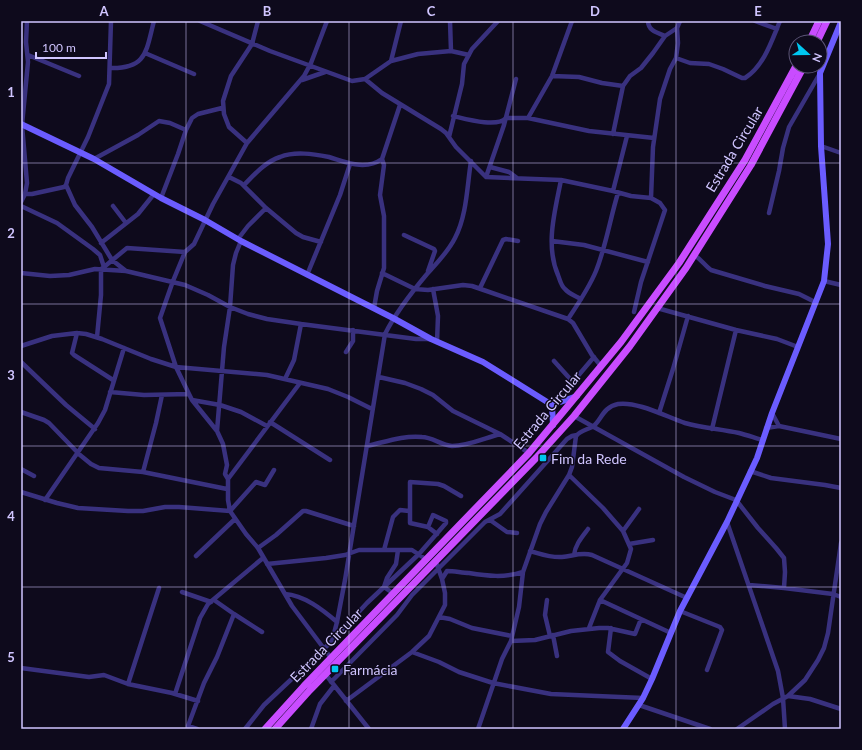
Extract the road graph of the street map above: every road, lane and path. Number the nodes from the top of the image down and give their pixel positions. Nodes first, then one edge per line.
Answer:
1 (27, 21) edge
2 (111, 21) edge
3 (154, 21) edge
4 (200, 21) edge
5 (258, 21) edge
6 (327, 21) edge
7 (400, 21) edge
8 (450, 21) edge
9 (498, 21) edge
10 (572, 21) edge
11 (648, 21) edge
12 (680, 21) edge
13 (755, 21) edge
14 (780, 21) edge
15 (819, 21) edge
16 (827, 21) edge
17 (841, 22) edge
18 (677, 28) junction
19 (777, 29) junction
20 (812, 34) edge
21 (821, 34) edge
22 (665, 36) junction
23 (252, 44) junction
24 (451, 51) junction
25 (145, 53) junction
26 (828, 54) edge
27 (28, 55) junction
28 (469, 55) junction
29 (676, 58) junction
30 (391, 61) junction
31 (310, 66) junction
32 (110, 68) junction
33 (325, 72) junction
34 (194, 74) dead end
35 (792, 74) edge
36 (800, 74) edge
37 (819, 74) edge
38 (820, 74) edge
39 (79, 76) dead end
40 (552, 76) junction
41 (516, 78) dead end
42 (365, 79) junction
43 (302, 81) junction
44 (623, 86) junction
45 (400, 105) junction
46 (222, 108) junction
47 (453, 116) junction
48 (506, 118) junction
49 (528, 118) junction
50 (21, 124) edge
51 (186, 130) junction
52 (613, 134) junction
53 (627, 136) junction
54 (449, 137) junction
55 (654, 138) junction
56 (247, 143) junction
57 (821, 146) junction
58 (80, 153) junction
59 (841, 153) edge
60 (94, 159) junction
61 (382, 159) junction
62 (471, 161) junction
63 (350, 164) junction
64 (490, 167) junction
65 (229, 177) junction
66 (486, 177) junction
67 (517, 178) junction
68 (561, 180) junction
69 (66, 185) junction
70 (244, 185) junction
71 (615, 192) junction
72 (25, 194) junction
73 (154, 194) junction
74 (161, 198) junction
75 (651, 198) junction
76 (21, 202) edge
77 (21, 206) edge
78 (113, 206) dead end
79 (266, 208) junction
80 (768, 213) dead end
81 (205, 220) junction
82 (126, 223) junction
83 (404, 235) dead end
84 (240, 240) junction
85 (518, 241) dead end
86 (552, 241) junction
87 (321, 242) junction
88 (101, 243) junction
89 (603, 249) junction
90 (185, 252) junction
91 (694, 255) junction
92 (112, 260) junction
93 (648, 262) junction
94 (102, 268) junction
95 (126, 271) junction
96 (21, 273) edge
97 (382, 273) junction
98 (428, 274) junction
99 (308, 275) junction
100 (172, 281) junction
101 (824, 281) junction
102 (841, 285) edge
103 (480, 288) junction
104 (415, 289) junction
105 (433, 289) junction
106 (581, 299) junction
107 (815, 302) junction
108 (230, 307) junction
109 (374, 308) junction
110 (657, 308) junction
111 (634, 312) dead end
112 (688, 316) junction
113 (393, 318) junction
114 (568, 320) junction
115 (302, 324) junction
116 (353, 330) junction
117 (736, 330) junction
118 (77, 333) junction
119 (385, 334) junction
120 (97, 338) junction
121 (434, 340) junction
122 (21, 346) edge
123 (798, 347) junction
124 (124, 348) junction
125 (346, 352) dead end
126 (594, 357) junction
127 (554, 360) dead end
128 (21, 362) edge
129 (601, 366) junction
130 (176, 367) junction
131 (222, 370) junction
132 (379, 377) junction
133 (285, 379) junction
134 (113, 380) junction
135 (300, 383) junction
136 (110, 392) junction
137 (162, 394) junction
138 (188, 394) junction
139 (577, 396) junction
140 (192, 400) junction
141 (220, 405) junction
142 (552, 405) junction
143 (372, 409) junction
144 (21, 412) edge
145 (659, 413) junction
146 (772, 413) junction
147 (574, 416) junction
148 (269, 424) junction
149 (553, 425) junction
150 (779, 426) junction
151 (593, 427) junction
152 (766, 428) junction
153 (95, 429) junction
154 (712, 429) junction
155 (217, 430) junction
156 (500, 434) junction
157 (577, 435) junction
158 (841, 439) edge
159 (762, 440) junction
160 (367, 446) junction
161 (78, 452) junction
162 (529, 453) junction
163 (330, 460) dead end
164 (21, 469) edge
165 (274, 470) dead end
166 (750, 471) junction
167 (143, 472) junction
168 (569, 475) junction
169 (34, 476) dead end
170 (228, 479) junction
171 (841, 488) edge
172 (227, 489) junction
173 (21, 492) edge
174 (461, 496) dead end
175 (45, 500) junction
176 (736, 500) junction
177 (639, 510) dead end
178 (230, 511) junction
179 (409, 511) junction
180 (235, 519) junction
181 (490, 520) junction
182 (726, 522) junction
183 (354, 526) junction
184 (428, 527) junction
185 (588, 529) dead end
186 (623, 531) junction
187 (516, 533) dead end
188 (437, 534) junction
189 (653, 540) dead end
190 (841, 543) edge
191 (629, 544) junction
192 (258, 548) junction
193 (384, 550) junction
194 (398, 550) junction
195 (530, 551) junction
196 (350, 552) junction
197 (419, 554) junction
198 (574, 555) junction
199 (196, 556) dead end
200 (263, 558) junction
201 (427, 560) junction
202 (266, 564) junction
203 (438, 565) junction
204 (623, 569) junction
205 (522, 572) junction
206 (442, 580) junction
207 (749, 585) junction
208 (384, 587) junction
209 (159, 588) dead end
210 (784, 588) junction
211 (182, 592) dead end
212 (285, 594) junction
213 (394, 594) junction
214 (833, 594) junction
215 (841, 596) edge
216 (687, 598) junction
217 (547, 600) dead end
218 (600, 600) junction
219 (213, 601) junction
220 (680, 611) junction
221 (234, 614) junction
222 (439, 617) junction
223 (641, 619) junction
224 (337, 622) junction
225 (589, 628) junction
226 (611, 628) junction
227 (371, 629) junction
228 (262, 632) dead end
229 (671, 633) junction
230 (377, 634) junction
231 (552, 636) junction
232 (511, 639) junction
233 (332, 641) junction
234 (324, 648) junction
235 (412, 652) junction
236 (557, 656) dead end
237 (331, 658) junction
238 (21, 668) edge
239 (707, 670) dead end
240 (326, 675) junction
241 (652, 679) junction
242 (493, 683) junction
243 (128, 684) junction
244 (333, 684) junction
245 (175, 694) junction
246 (786, 697) junction
247 (643, 698) junction
248 (198, 701) junction
249 (346, 701) junction
250 (639, 705) junction
251 (841, 709) edge
252 (197, 729) edge
253 (245, 729) edge
254 (265, 729) edge
255 (275, 729) edge
256 (311, 729) edge
257 (369, 729) edge
258 (478, 729) edge
259 (623, 729) edge
260 (710, 729) edge
261 (737, 729) edge
262 (785, 729) edge

1 - 27 street
2 - 32 street
3 - 25 street
4 - 23 street
5 - 23 street
6 - 31 street
7 - 30 street
8 - 24 street
9 - 28 street
10 - 40 street
11 - 22 street
12 - 18 street
13 - 19 street
14 - 19 street
15 - 20 main road
16 - 21 main road
17 - 26 street
18 - 22 street
18 - 29 street
19 - 29 street
22 - 44 street
23 - 31 street
23 - 46 street
24 - 28 street
24 - 30 street
25 - 32 street
25 - 34 street
27 - 39 street
27 - 50 street
28 - 47 street
29 - 55 street
30 - 42 street
31 - 33 street
31 - 43 street
32 - 58 street
33 - 42 street
33 - 43 street
35 - 129 main road, Estrada Circular
36 - 91 main road, Estrada Circular
37 - 80 street
38 - 57 street
40 - 44 street
40 - 49 street
41 - 48 street
42 - 45 street
43 - 56 street
44 - 52 street
45 - 54 street
45 - 61 street
46 - 51 street
46 - 56 street
47 - 48 street
47 - 54 street
48 - 49 street
48 - 64 street
49 - 52 street
50 - 58 street
50 - 72 street
51 - 60 street
51 - 74 street
52 - 53 street
53 - 55 street
53 - 71 street
54 - 62 street
55 - 75 street
56 - 65 street
57 - 59 street
57 - 101 street
58 - 60 street
58 - 69 street
60 - 73 street
61 - 63 street
61 - 97 street
62 - 66 street
62 - 98 street
63 - 70 street
63 - 87 street
64 - 66 street
64 - 67 street
65 - 70 street
65 - 81 street
66 - 67 street
67 - 68 street
68 - 71 street
68 - 86 street
69 - 72 street
69 - 88 street
70 - 79 street
71 - 75 street
71 - 89 street
72 - 76 street
73 - 74 street
73 - 82 street
74 - 81 street
75 - 93 street
77 - 94 street
78 - 82 street
79 - 84 street
79 - 87 street
81 - 84 street
81 - 90 street
82 - 88 street
83 - 98 street
84 - 99 street
84 - 108 street
85 - 103 street
86 - 89 street
86 - 106 street
87 - 99 street
88 - 92 street
89 - 93 street
89 - 106 street
90 - 92 street
90 - 100 street
91 - 107 street
91 - 110 main road, Estrada Circular
92 - 94 street
92 - 95 street
93 - 111 street
94 - 95 street
94 - 96 street
94 - 120 street
95 - 100 street
97 - 104 street
97 - 109 street
98 - 104 street
99 - 109 street
100 - 108 street
100 - 130 street
101 - 102 street
101 - 107 street
103 - 105 street
103 - 114 street
104 - 105 street
104 - 113 street
105 - 121 street
106 - 114 street
107 - 123 street
108 - 115 street
108 - 131 street
109 - 113 street
110 - 112 street
110 - 147 main road, Estrada Circular
112 - 117 street
112 - 145 street
113 - 119 street
113 - 121 street
114 - 126 street
115 - 116 street
115 - 133 street
116 - 119 street
116 - 125 street
117 - 123 street
117 - 154 street
118 - 120 street
118 - 122 street
118 - 134 street
119 - 121 street
119 - 132 street
120 - 124 street
121 - 142 street
123 - 146 street
124 - 130 street
124 - 134 street
126 - 127 street
126 - 129 street
128 - 153 street
129 - 139 main road, Estrada Circular
130 - 131 street
130 - 138 street
131 - 133 street
131 - 141 street
132 - 143 street
132 - 156 street
133 - 135 street
134 - 136 street
135 - 143 street
135 - 148 street
136 - 137 street
136 - 153 street
137 - 138 street
137 - 167 street
138 - 140 street
139 - 142 street
139 - 149 main road, Estrada Circular
140 - 141 street
140 - 155 street
141 - 148 street
141 - 155 street
142 - 149 street
143 - 160 street
144 - 161 street
145 - 151 street
145 - 154 street
146 - 150 street
146 - 152 street
147 - 151 street
147 - 203 main road, Estrada Circular
148 - 163 street
148 - 170 street
149 - 162 main road, Estrada Circular
150 - 152 street
150 - 158 street
151 - 157 street
151 - 176 street
152 - 159 street
153 - 161 street
154 - 159 street
155 - 170 street
156 - 160 street
156 - 162 street
157 - 168 street
157 - 181 street
159 - 166 street
160 - 183 street
161 - 167 street
161 - 175 street
162 - 201 main road, Estrada Circular
164 - 169 street
165 - 178 street
166 - 171 street
166 - 176 street
167 - 172 street
168 - 186 street
168 - 195 street
170 - 172 street
172 - 178 street
173 - 175 street
174 - 179 street
175 - 178 street
176 - 182 street
176 - 210 street
177 - 186 street
178 - 180 street
179 - 184 street
179 - 193 street
180 - 192 street
180 - 199 street
181 - 187 street
181 - 203 street
182 - 207 street
182 - 216 street
183 - 192 street
183 - 196 street
184 - 188 street
184 - 188 street
185 - 198 street
186 - 191 street
188 - 197 street
189 - 191 street
190 - 214 street
191 - 204 street
192 - 200 street
193 - 194 street
193 - 196 street
194 - 197 street
194 - 208 street
195 - 198 street
195 - 205 street
196 - 202 street
196 - 224 street
197 - 201 street
197 - 208 street
198 - 204 street
200 - 202 street
200 - 219 street
201 - 213 main road, Estrada Circular
202 - 212 street
203 - 206 street
203 - 227 main road, Estrada Circular
203 - 230 street
204 - 216 street
204 - 218 street
205 - 206 street
205 - 232 street
206 - 222 street
207 - 210 street
207 - 246 street
208 - 213 street
208 - 233 street
209 - 243 street
210 - 214 street
211 - 219 street
212 - 224 street
212 - 234 street
213 - 237 main road, Estrada Circular
214 - 215 street
214 - 246 street
216 - 220 street
217 - 231 street
218 - 223 street
218 - 225 street
219 - 221 street
219 - 245 street
220 - 229 street
220 - 239 street
221 - 228 street
221 - 248 street
222 - 232 street
222 - 235 street
223 - 226 street
223 - 229 street
224 - 233 street
225 - 226 street
225 - 231 street
226 - 241 street
227 - 230 street
227 - 240 main road, Estrada Circular
229 - 241 street
230 - 244 street
231 - 232 street
231 - 236 street
232 - 242 street
233 - 234 street
234 - 237 street
234 - 253 street
235 - 242 street
235 - 249 street
237 - 254 main road, Estrada Circular
238 - 243 street
240 - 244 street
240 - 255 main road, Estrada Circular
241 - 247 street
242 - 247 street
242 - 258 street
243 - 245 street
244 - 249 street
244 - 256 street
245 - 248 street
246 - 251 street
246 - 261 street
246 - 262 street
247 - 250 street
248 - 252 street
249 - 257 street
250 - 259 street
250 - 260 street

